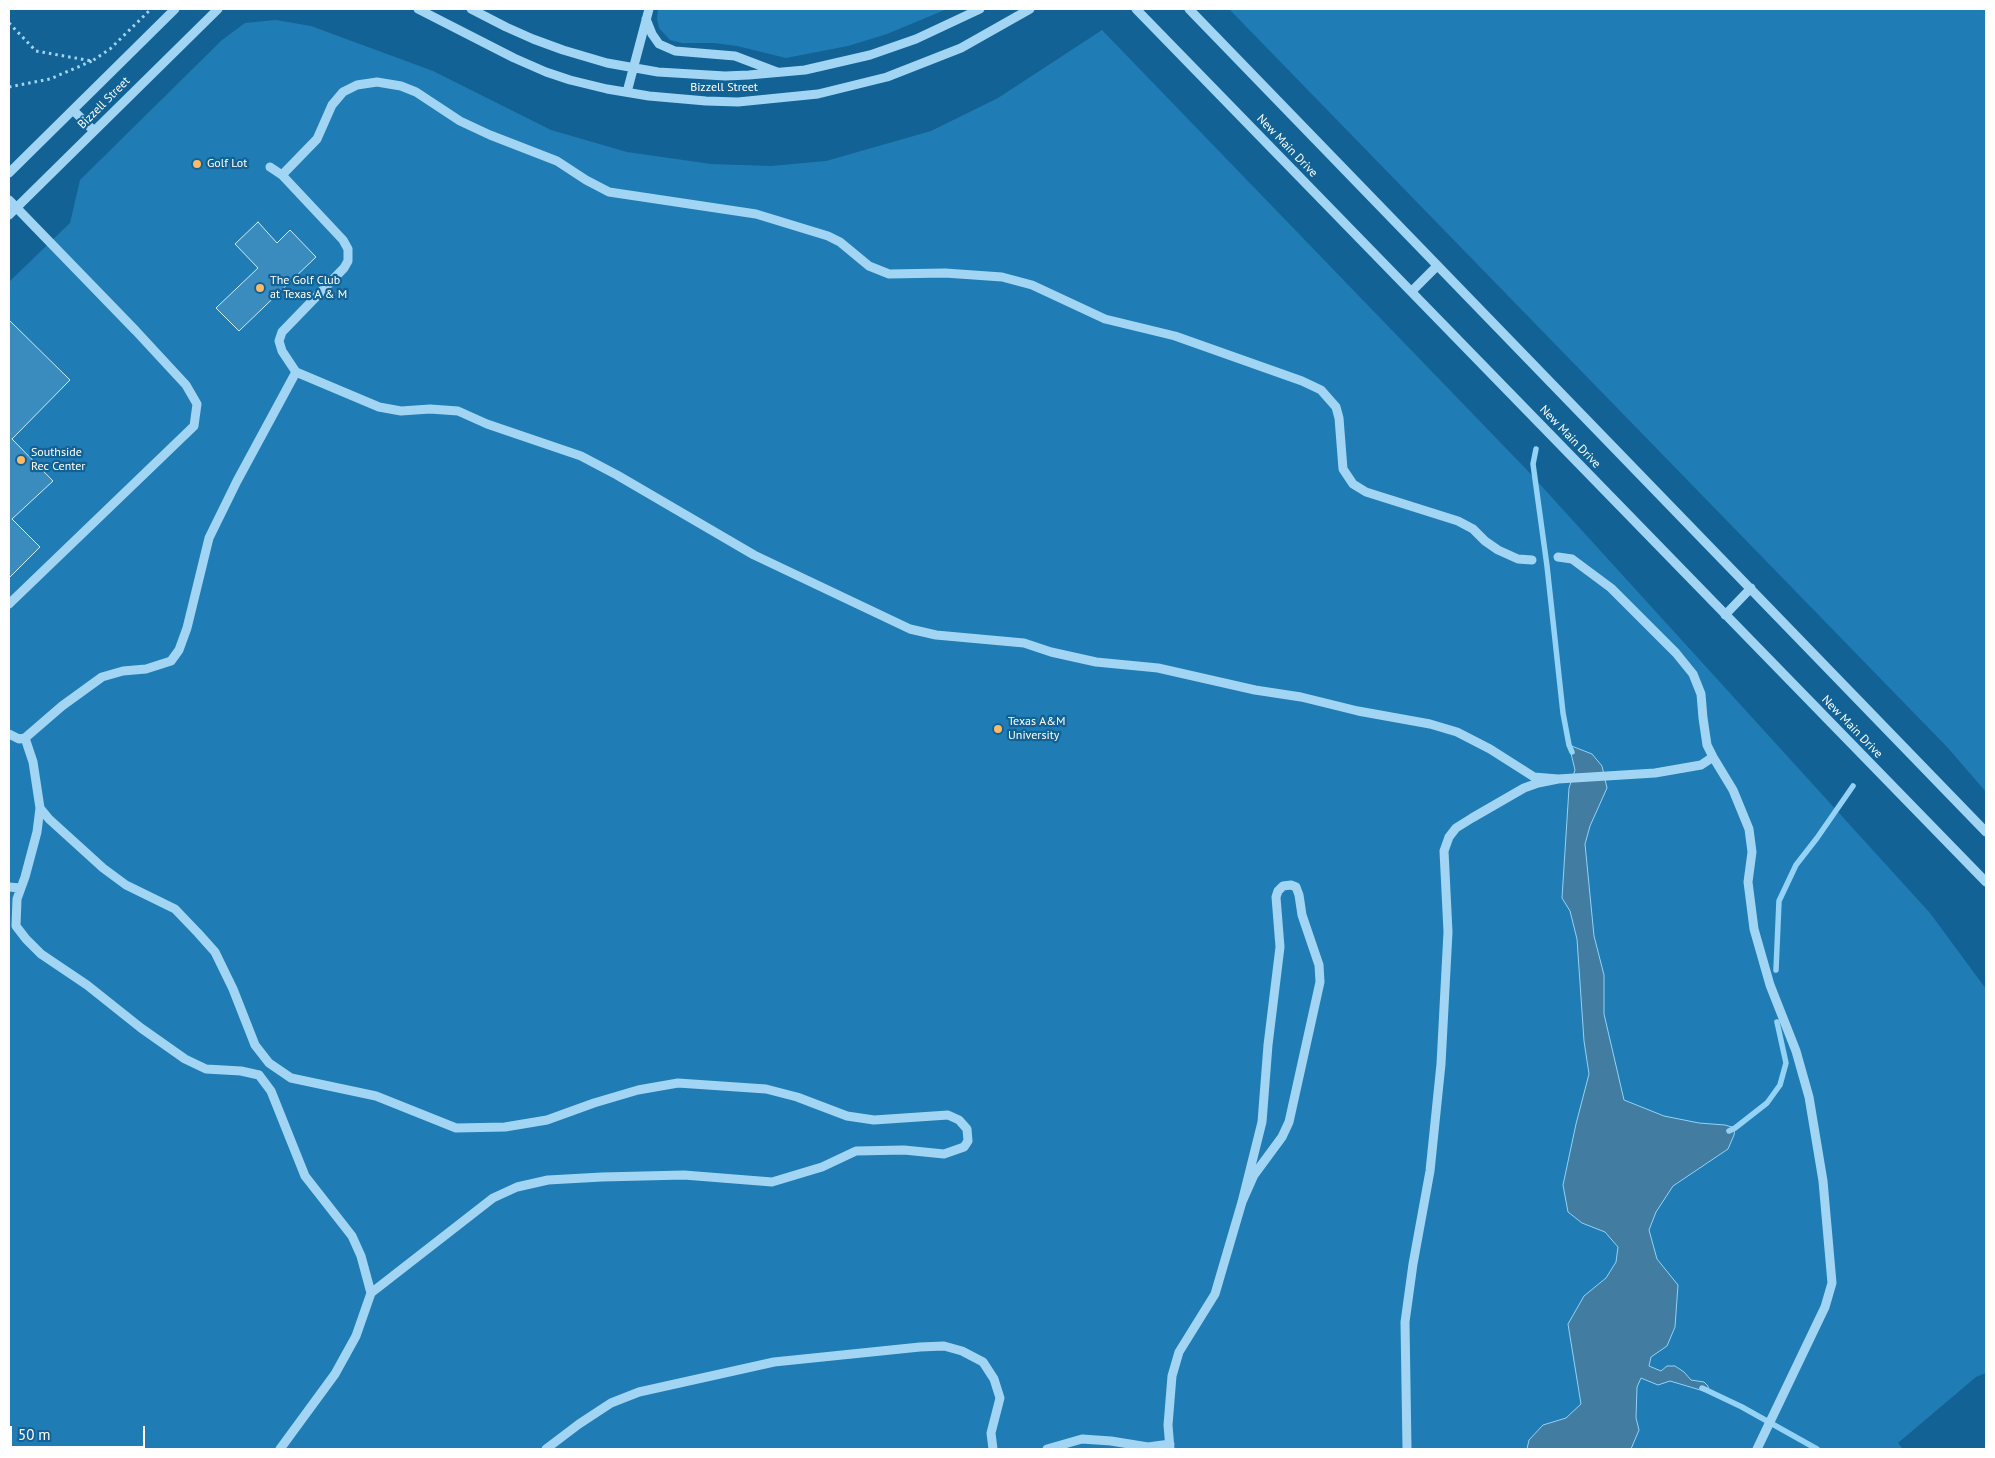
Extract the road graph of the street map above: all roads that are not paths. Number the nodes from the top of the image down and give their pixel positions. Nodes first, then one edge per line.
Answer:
1 (175, 9) edge
2 (218, 9) edge
3 (418, 9) edge
4 (471, 9) edge
5 (648, 9) edge
6 (980, 9) edge
7 (1030, 9) edge
8 (1136, 9) edge
9 (1189, 9) edge
10 (646, 19) junction
11 (632, 69) junction
12 (779, 73) junction
13 (627, 92) junction
14 (73, 110) junction
15 (94, 130) junction
16 (270, 167) dead end
17 (9, 173) edge
18 (282, 175) junction
19 (9, 200) edge
20 (17, 208) junction
21 (9, 215) edge
22 (1437, 266) junction
23 (1412, 292) junction
24 (296, 372) junction
25 (1558, 557) dead end
26 (1532, 560) dead end
27 (1751, 588) junction
28 (9, 604) edge
29 (1725, 615) junction
30 (9, 734) edge
31 (25, 738) junction
32 (1713, 757) junction
33 (1558, 779) junction
34 (40, 808) junction
35 (1986, 832) edge
36 (1986, 882) edge
37 (9, 887) edge
38 (21, 888) junction
39 (1242, 1202) junction
40 (371, 1293) junction
41 (1170, 1447) edge
42 (280, 1449) edge
43 (546, 1449) edge
44 (993, 1449) edge
45 (1047, 1449) edge
46 (1407, 1449) edge
47 (1757, 1449) edge

1 - 14 street, Bizzell Street
2 - 15 street, Bizzell Street
3 - 13 street, Bizzell Street
4 - 11 street, Bizzell Street
5 - 10 street
6 - 12 street, Bizzell Street
7 - 13 street, Bizzell Street
8 - 23 street, New Main Drive
9 - 22 street, New Main Drive
10 - 11 street
10 - 12 street
11 - 12 street, Bizzell Street
11 - 13 street
14 - 15 street
14 - 17 street, Bizzell Street
15 - 20 street, Bizzell Street
16 - 18 street
18 - 24 street
18 - 26 street
19 - 20 street
20 - 21 street, Bizzell Street
20 - 28 street
22 - 23 street
22 - 27 street, New Main Drive
23 - 29 street, New Main Drive
24 - 31 street
24 - 33 street
25 - 32 street
27 - 29 street
27 - 35 street, New Main Drive
29 - 36 street, New Main Drive
30 - 31 street
31 - 34 street
32 - 33 street
32 - 47 street
33 - 46 street
34 - 38 street
34 - 40 street
37 - 38 street
38 - 40 street
39 - 39 street
39 - 41 street
40 - 42 street
41 - 45 street
43 - 44 street

